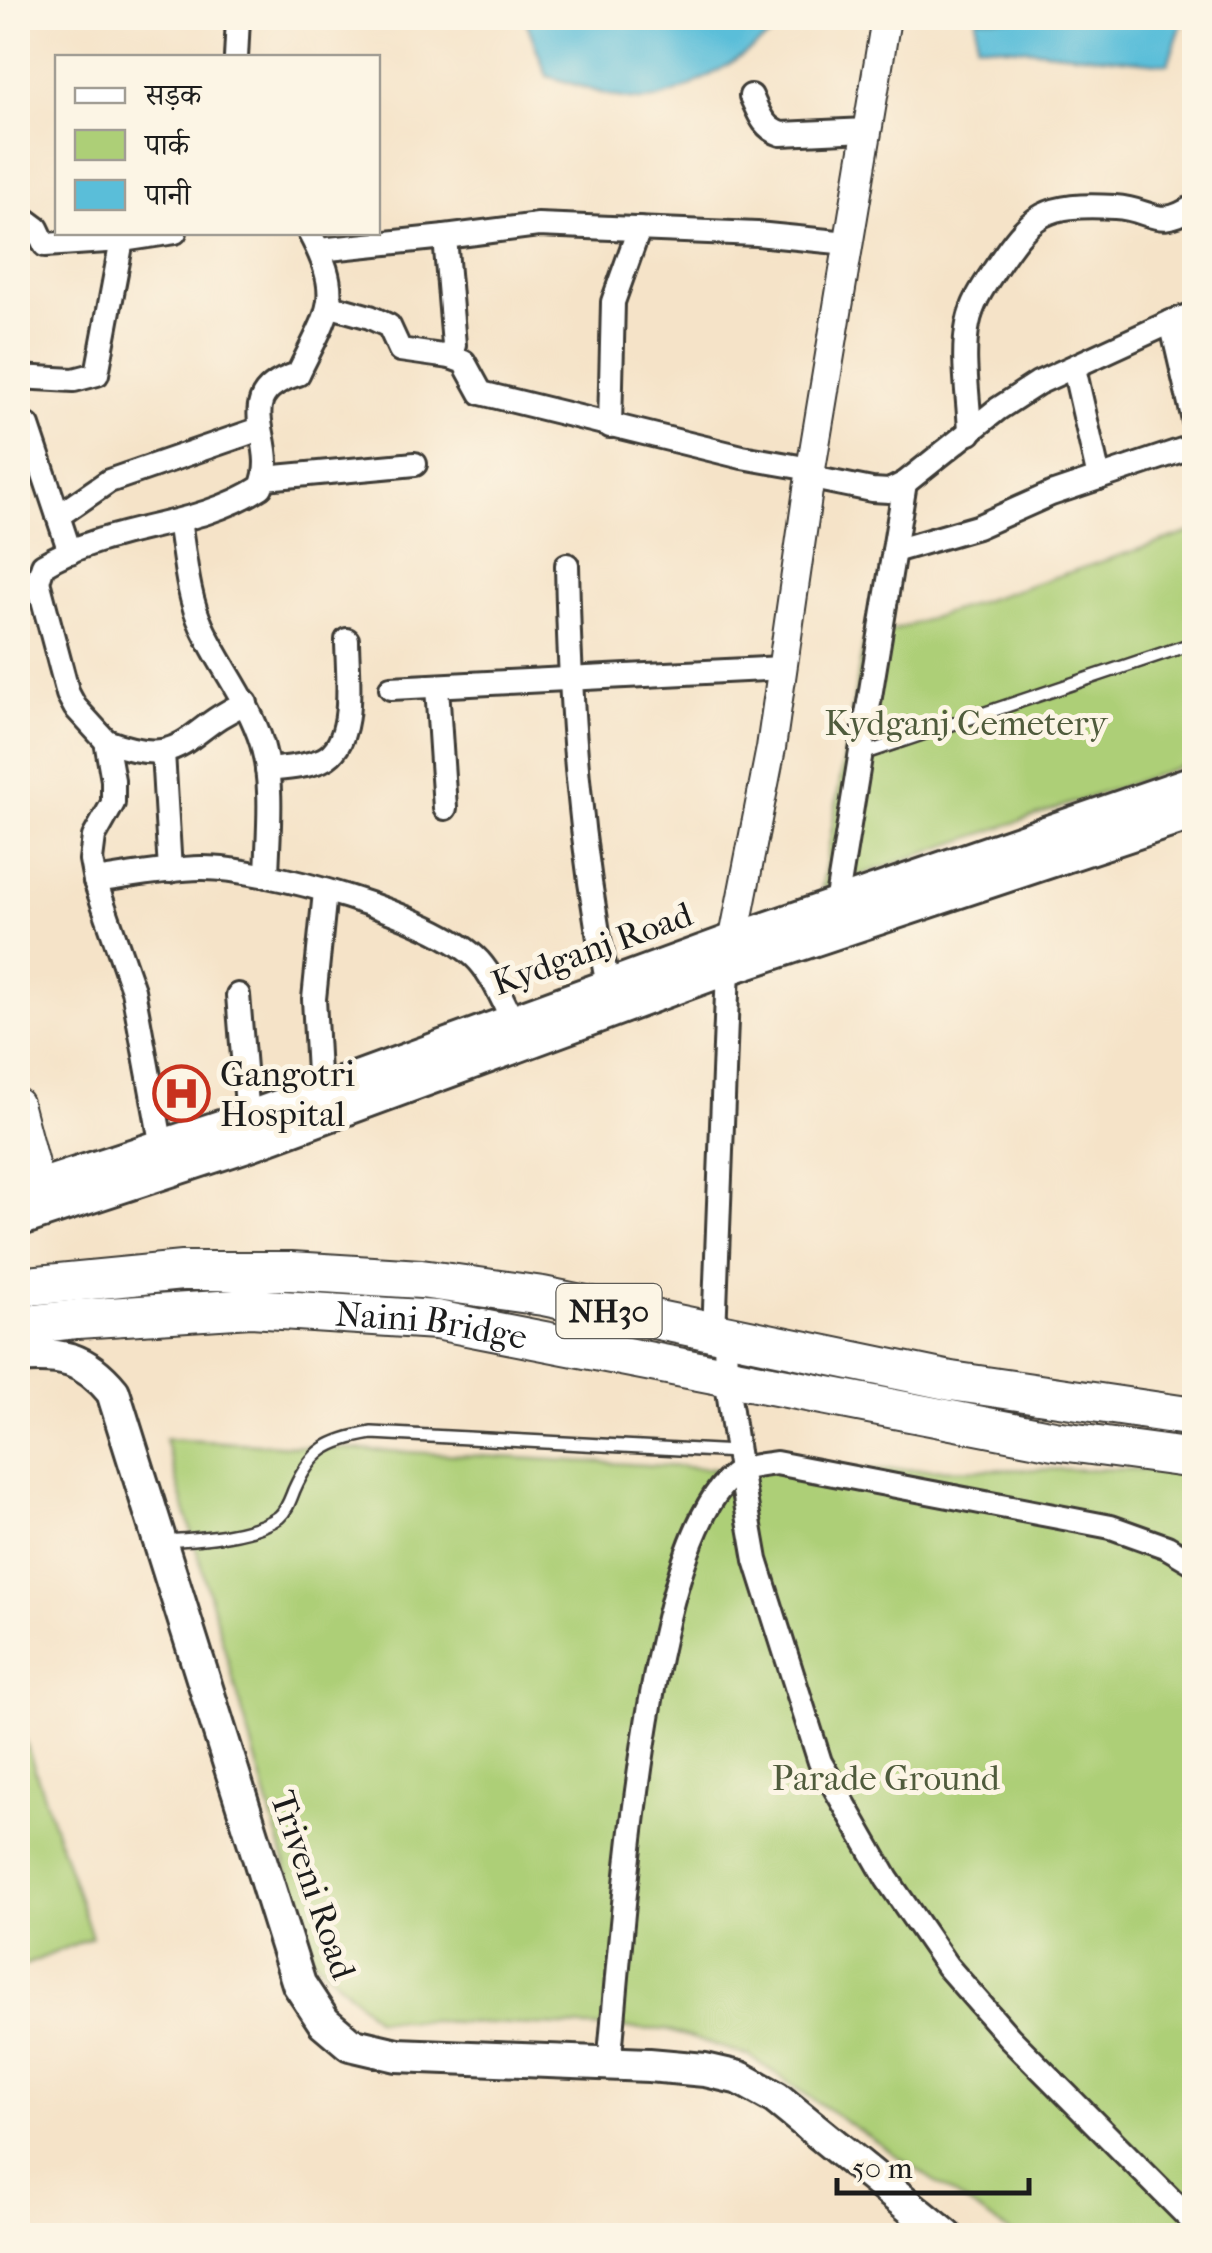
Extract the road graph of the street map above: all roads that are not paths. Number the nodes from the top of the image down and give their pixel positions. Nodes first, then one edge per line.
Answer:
1 (238, 18) edge
2 (886, 18) edge
3 (236, 55) edge
4 (751, 96) dead end
5 (868, 130) junction
6 (1194, 206) edge
7 (18, 214) edge
8 (639, 229) junction
9 (154, 235) edge
10 (445, 237) junction
11 (122, 240) junction
12 (314, 241) edge
13 (848, 243) junction
14 (331, 306) junction
15 (1194, 314) edge
16 (1171, 322) junction
17 (450, 356) junction
18 (1074, 368) junction
19 (18, 377) edge
20 (1194, 421) edge
21 (28, 426) dead end
22 (610, 426) junction
23 (260, 429) junction
24 (970, 433) junction
25 (1194, 446) edge
26 (415, 464) dead end
27 (812, 473) junction
28 (265, 478) junction
29 (1100, 478) junction
30 (889, 488) junction
31 (58, 516) junction
32 (179, 522) junction
33 (894, 551) junction
34 (70, 552) junction
35 (568, 565) dead end
36 (28, 583) edge
37 (347, 640) dead end
38 (1194, 642) edge
39 (783, 668) junction
40 (569, 680) junction
41 (437, 686) junction
42 (390, 688) dead end
43 (246, 703) junction
44 (106, 742) junction
45 (163, 752) junction
46 (860, 754) junction
47 (267, 770) junction
48 (1194, 782) edge
49 (445, 808) dead end
50 (1194, 813) edge
51 (170, 871) junction
52 (267, 876) junction
53 (95, 881) junction
54 (325, 892) junction
55 (836, 904) junction
56 (731, 954) junction
57 (608, 986) junction
58 (238, 995) dead end
59 (512, 1021) junction
60 (319, 1092) junction
61 (18, 1104) edge
62 (248, 1118) junction
63 (162, 1147) junction
64 (31, 1203) edge
65 (18, 1287) edge
66 (18, 1326) edge
67 (720, 1335) junction
68 (18, 1357) edge
69 (726, 1376) junction
70 (1194, 1416) edge
71 (1194, 1458) edge
72 (738, 1461) junction
73 (160, 1542) junction
74 (1194, 1562) edge
75 (608, 2064) junction
76 (1194, 2223) edge
77 (946, 2236) edge

1 - 3 street
2 - 5 street
4 - 5 street
5 - 13 street
6 - 24 street
7 - 11 street
8 - 10 street
8 - 13 street
8 - 22 street
9 - 11 street
10 - 12 street
10 - 17 street
11 - 19 street
12 - 14 street
13 - 27 street
14 - 17 street
14 - 23 street
15 - 16 street
16 - 18 street
16 - 20 street
17 - 22 street
18 - 24 street
18 - 29 street
21 - 31 street
22 - 27 street
23 - 28 street
23 - 31 street
24 - 30 street
25 - 29 street
26 - 28 street
27 - 30 street
27 - 39 street
28 - 32 street
29 - 33 street
30 - 33 street
31 - 34 street
32 - 34 street
32 - 43 street
33 - 46 street
34 - 36 street
35 - 40 street
36 - 44 street
37 - 47 street
38 - 46 lane
39 - 40 street
39 - 56 street
40 - 41 street
40 - 57 street
41 - 42 street
41 - 49 street
43 - 45 street
43 - 47 street
44 - 45 street
44 - 53 street
45 - 51 street
46 - 55 street
47 - 52 street
48 - 55 main road, Kydganj Road
50 - 56 main road, Kydganj Road
51 - 52 street
51 - 53 street
52 - 54 street
53 - 63 street
54 - 59 street
54 - 60 street
55 - 56 main road, Kydganj Road
56 - 57 main road, Kydganj Road
56 - 64 main road, Kydganj Road
56 - 67 street
57 - 59 main road, Kydganj Road
58 - 62 street
59 - 60 main road, Kydganj Road
60 - 62 main road, Kydganj Road
61 - 64 street
62 - 63 main road, Kydganj Road
63 - 64 main road, Kydganj Road
65 - 67 highway, Naini Bridge / NH30
66 - 69 highway, Naini Bridge / NH30
67 - 69 street
67 - 70 highway, Naini Bridge / NH30
68 - 73 main road, Triveni Road
69 - 71 highway, Naini Bridge / NH30
69 - 72 street
72 - 73 lane
72 - 74 street
72 - 75 street
72 - 76 street
73 - 75 main road, Triveni Road
75 - 77 main road, Triveni Road

